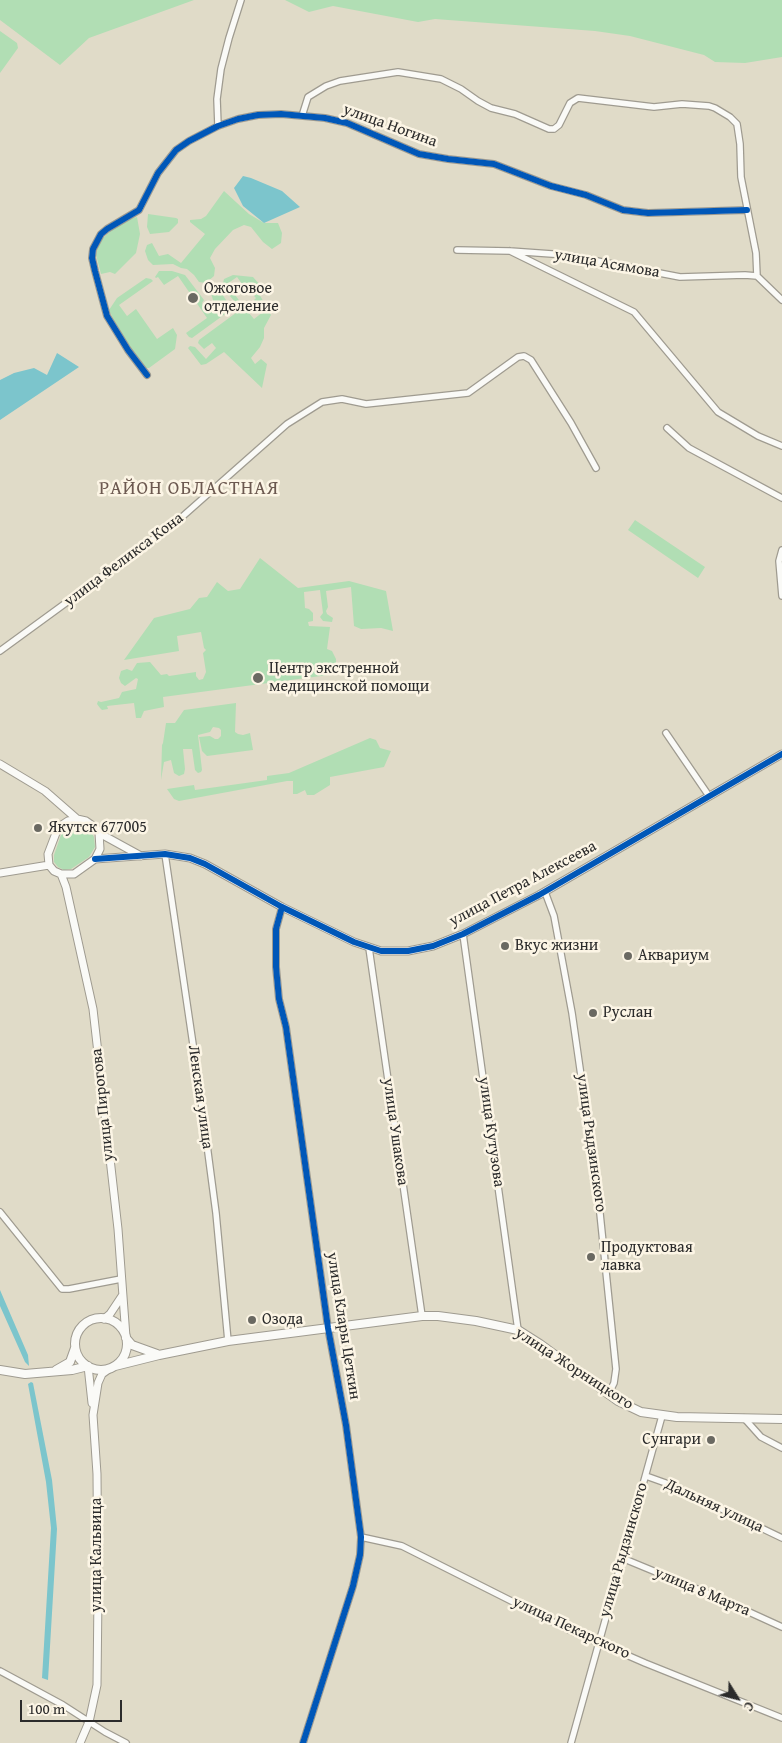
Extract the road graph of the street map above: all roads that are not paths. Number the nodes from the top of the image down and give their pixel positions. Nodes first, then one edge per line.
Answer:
1 (241, 0) edge
2 (302, 116) junction
3 (218, 126) junction
4 (747, 210) junction
5 (456, 250) dead end
6 (510, 251) junction
7 (757, 276) junction
8 (782, 300) edge
9 (147, 375) dead end
10 (667, 428) dead end
11 (782, 446) edge
12 (596, 468) dead end
13 (782, 498) edge
14 (782, 550) edge
15 (782, 596) edge
16 (0, 651) edge
17 (666, 733) dead end
18 (782, 754) edge
19 (0, 764) edge
20 (709, 796) junction
21 (63, 807) junction
22 (77, 819) junction
23 (62, 825) junction
24 (99, 834) junction
25 (165, 854) junction
26 (142, 856) junction
27 (95, 859) junction
28 (49, 865) junction
29 (0, 873) edge
30 (61, 874) junction
31 (74, 874) junction
32 (66, 887) junction
33 (545, 892) junction
34 (282, 907) junction
35 (463, 934) junction
36 (369, 948) junction
37 (0, 1212) edge
38 (121, 1279) junction
39 (122, 1296) junction
40 (422, 1316) junction
41 (104, 1318) junction
42 (328, 1328) junction
43 (518, 1330) junction
44 (126, 1337) junction
45 (228, 1342) junction
46 (76, 1347) junction
47 (159, 1355) junction
48 (88, 1366) junction
49 (112, 1367) junction
50 (0, 1370) edge
51 (52, 1372) junction
52 (608, 1394) junction
53 (93, 1415) junction
54 (662, 1416) junction
55 (744, 1418) junction
56 (782, 1419) edge
57 (782, 1448) edge
58 (646, 1476) junction
59 (361, 1537) junction
60 (782, 1538) edge
61 (622, 1558) junction
62 (782, 1627) edge
63 (599, 1642) junction
64 (0, 1671) edge
65 (782, 1718) edge
66 (89, 1722) junction
67 (80, 1743) edge
68 (126, 1743) edge
69 (303, 1743) edge
70 (571, 1743) edge

1 - 3 street
2 - 3 street, улица Ногина
2 - 4 street, улица Ногина
2 - 4 street
3 - 9 street, улица Ногина
4 - 7 street
5 - 6 street, улица Асямова
6 - 7 street, улица Асямова
6 - 11 street
7 - 8 street
10 - 13 street
12 - 16 street, улица Феликса Кона
14 - 15 street
17 - 20 street
18 - 20 street, улица Петра Алексеева
19 - 21 street
20 - 33 street, улица Петра Алексеева
21 - 22 street
21 - 23 street
22 - 23 street
22 - 24 street
23 - 28 street
24 - 26 street
24 - 27 street
25 - 26 street, улица Петра Алексеева
25 - 34 street, улица Петра Алексеева
25 - 45 street, Ленская улица
26 - 27 street, улица Петра Алексеева
27 - 31 street
28 - 29 street
28 - 30 street
30 - 31 street
30 - 32 street, улица Пирогова
31 - 32 street
32 - 38 street, улица Пирогова
33 - 35 street, улица Петра Алексеева
33 - 52 street, улица Рыдзинского
34 - 36 street, улица Петра Алексеева
34 - 42 street, улица Клары Цеткин
35 - 36 street, улица Петра Алексеева
35 - 43 street, улица Кутузова
36 - 40 street, улица Ушакова
37 - 38 street
38 - 39 street, улица Пирогова
39 - 41 street
39 - 44 street, улица Пирогова
40 - 42 main road, улица Жорницкого
40 - 43 main road, улица Жорницкого
41 - 44 main road
41 - 46 main road
42 - 45 main road, улица Жорницкого
42 - 59 street, улица Клары Цеткин
43 - 52 main road, улица Жорницкого
44 - 47 main road
44 - 49 main road
45 - 47 main road, улица Жорницкого
46 - 48 main road
46 - 51 main road
47 - 49 main road, улица Жорницкого
48 - 49 main road
48 - 51 main road
48 - 53 street
49 - 53 street, улица Кальвица
50 - 51 main road
52 - 54 main road, улица Жорницкого
53 - 66 street, улица Кальвица
54 - 55 main road, улица Жорницкого
54 - 58 street, улица Рыдзинского
55 - 56 main road, улица Жорницкого
55 - 57 street
58 - 60 street, Дальняя улица
58 - 61 street, улица Рыдзинского
59 - 63 street, улица Пекарского
59 - 69 street, улица Клары Цеткин
61 - 62 street, улица 8 Марта
61 - 63 street, улица Рыдзинского
63 - 65 street, улица Пекарского
63 - 70 street, улица Рыдзинского
64 - 66 street
66 - 67 street, улица Кальвица
66 - 68 street

